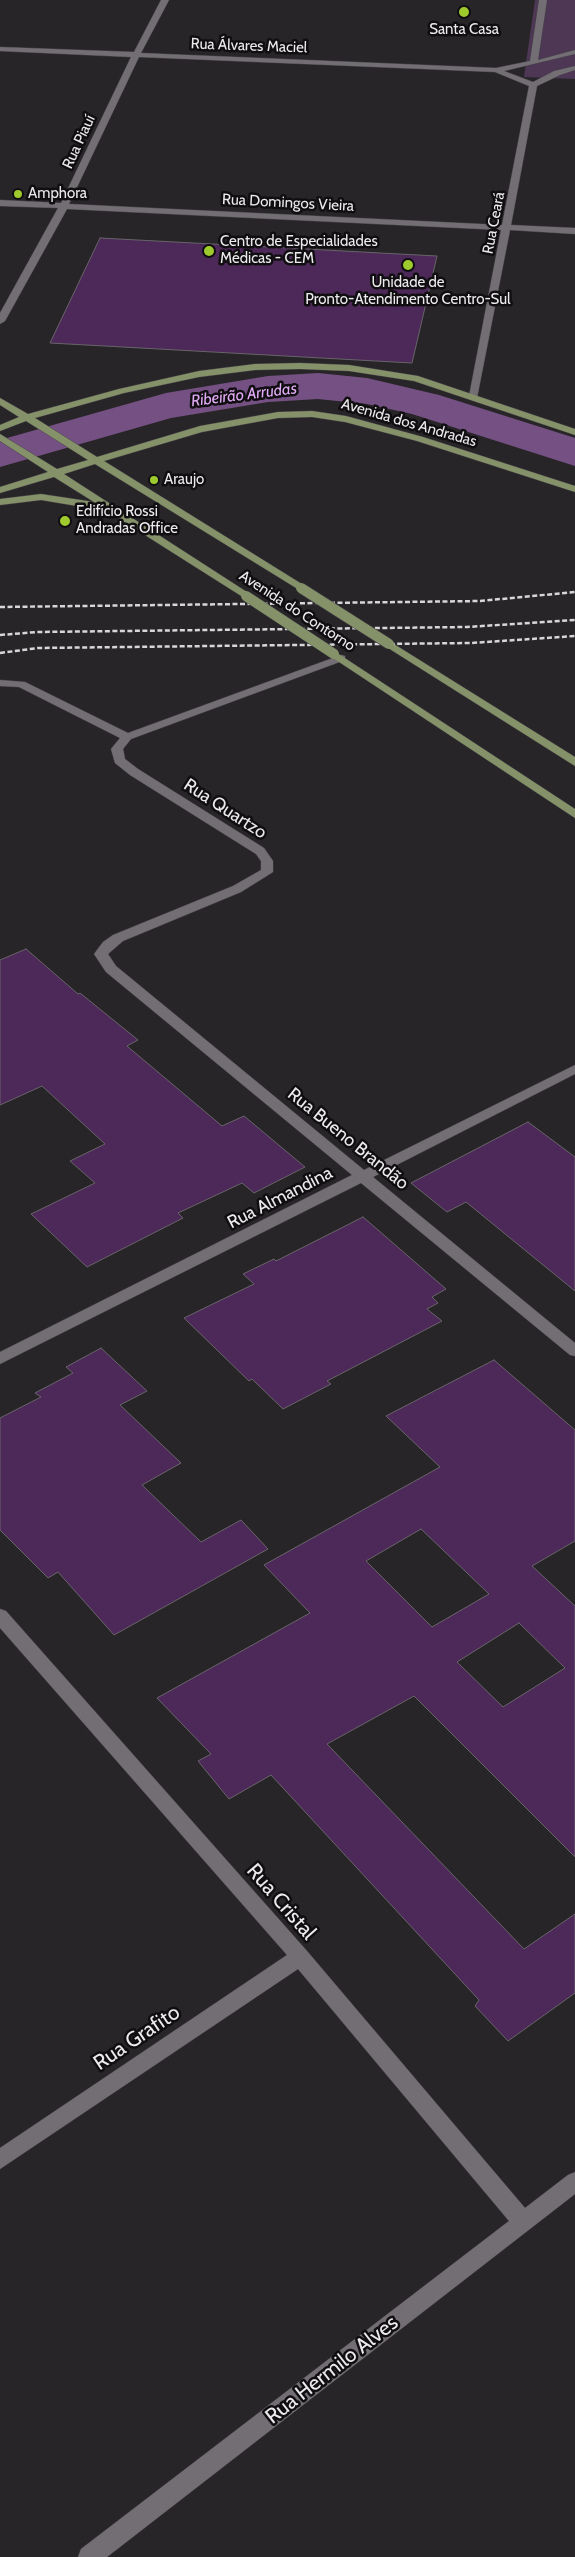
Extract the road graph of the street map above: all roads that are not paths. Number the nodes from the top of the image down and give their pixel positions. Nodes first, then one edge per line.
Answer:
1 (165, 0) edge
2 (543, 0) edge
3 (0, 49) edge
4 (575, 52) edge
5 (136, 55) junction
6 (534, 63) junction
7 (575, 68) edge
8 (496, 70) junction
9 (557, 72) junction
10 (533, 85) junction
11 (0, 203) edge
12 (64, 206) junction
13 (507, 227) junction
14 (575, 230) edge
15 (0, 321) edge
16 (474, 396) junction
17 (0, 401) edge
18 (32, 419) junction
19 (0, 428) edge
20 (575, 432) edge
21 (0, 436) edge
22 (95, 460) junction
23 (58, 472) junction
24 (575, 489) edge
25 (0, 490) edge
26 (0, 502) edge
27 (116, 510) junction
28 (338, 656) junction
29 (0, 683) edge
30 (127, 737) junction
31 (575, 762) edge
32 (575, 814) edge
33 (101, 954) joint
34 (575, 1069) edge
35 (365, 1177) junction
36 (575, 1351) edge
37 (0, 1359) edge
38 (0, 1616) edge
39 (300, 1957) junction
40 (0, 2160) edge
41 (575, 2182) edge
42 (523, 2222) junction
43 (89, 2557) edge

1 - 5 street, Rua Piauí
2 - 6 street
3 - 5 street, Rua Álvares Maciel
4 - 6 street
5 - 8 street, Rua Álvares Maciel
5 - 12 street, Rua Piauí
6 - 8 street
6 - 9 street
7 - 9 street
8 - 10 street
9 - 10 street
10 - 13 street, Rua Ceará
11 - 12 street, Rua Domingos Vieira
12 - 13 street, Rua Domingos Vieira
12 - 15 street, Rua Piauí
13 - 14 street, Rua Domingos Vieira
13 - 16 street, Rua Ceará
16 - 18 main road
16 - 20 main road
17 - 18 main road, Avenida do Contorno
18 - 19 main road
18 - 22 main road, Avenida do Contorno
21 - 23 main road, Avenida do Contorno
22 - 23 main road, Avenida dos Andradas
22 - 24 main road, Avenida dos Andradas
22 - 31 main road, Avenida do Contorno, bridge
23 - 25 main road, Avenida dos Andradas
23 - 27 main road, Avenida do Contorno
26 - 27 main road
27 - 28 main road, Avenida do Contorno, bridge
28 - 30 street
28 - 32 main road, Avenida do Contorno
29 - 30 street
30 - 33 street, Rua Quartzo
33 - 35 street, Rua Bueno Brandão
34 - 35 street, Rua Almandina
35 - 36 street, Rua Bueno Brandão
35 - 37 street, Rua Almandina
38 - 39 street, Rua Cristal
39 - 40 street, Rua Grafito
39 - 42 street, Rua Cristal
41 - 42 street, Rua Hermilo Alves
42 - 43 street, Rua Hermilo Alves

